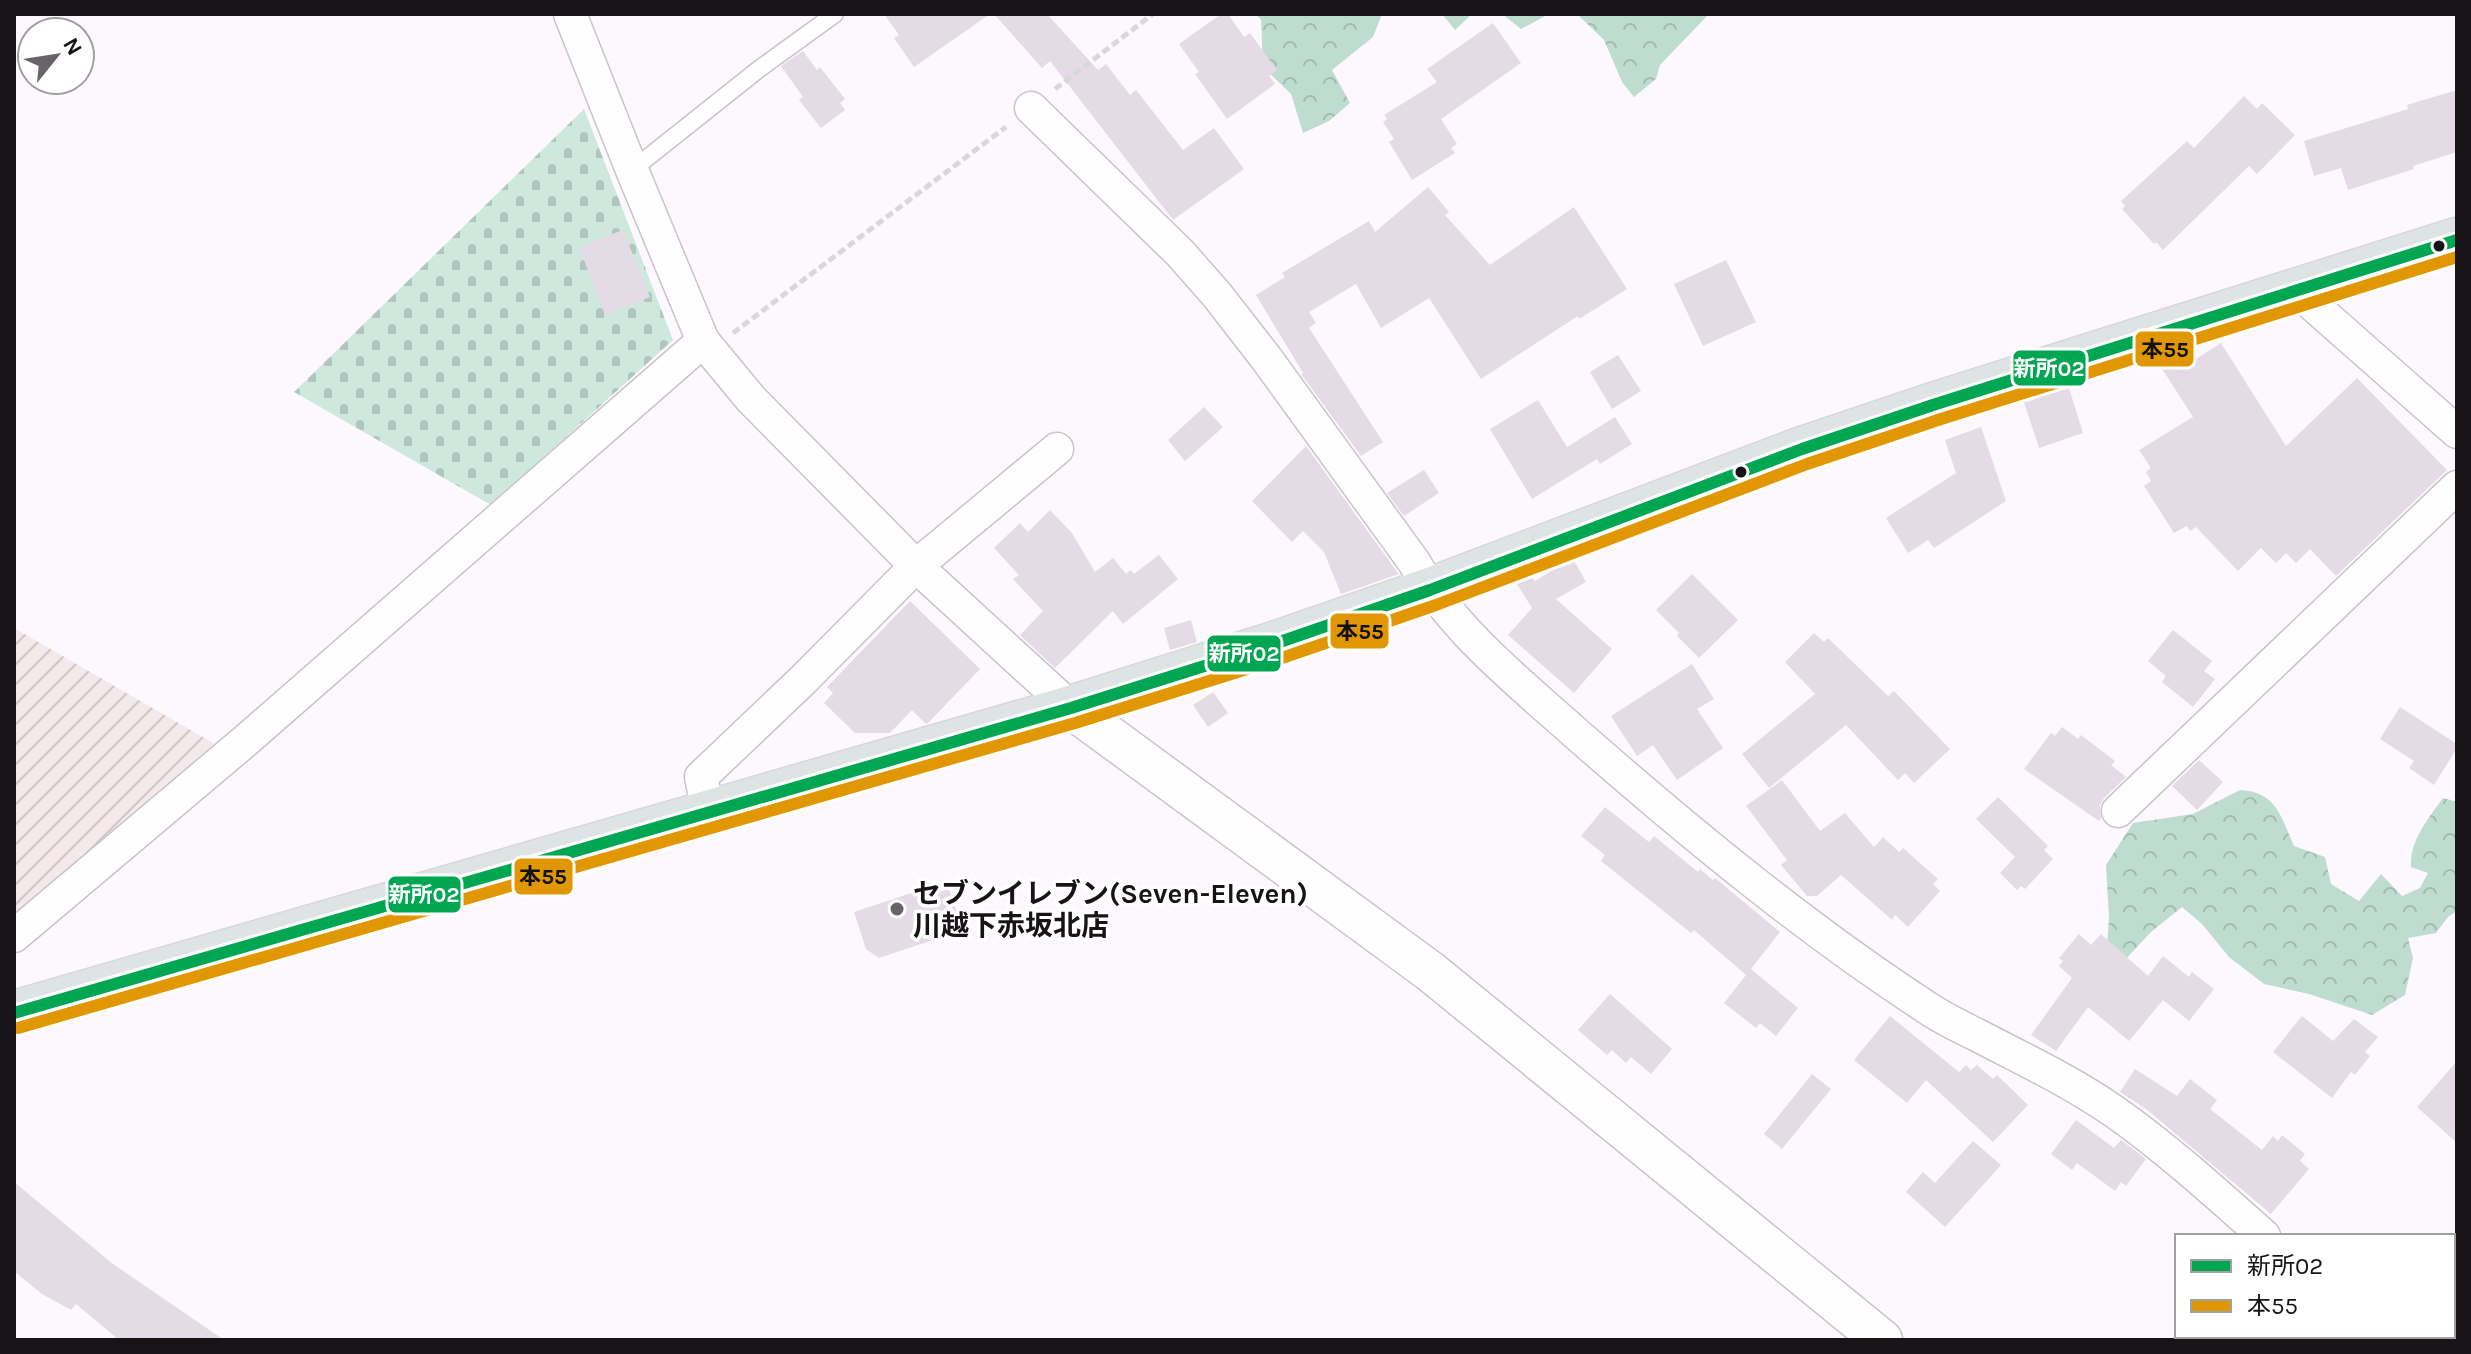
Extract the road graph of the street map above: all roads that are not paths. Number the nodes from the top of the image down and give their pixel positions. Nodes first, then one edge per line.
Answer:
1 (570, 14) edge
2 (835, 14) edge
3 (1031, 108) road end
4 (632, 170) junction
5 (2457, 240) edge
6 (2296, 290) junction
7 (707, 345) junction
8 (2457, 432) edge
9 (1057, 449) dead end
10 (2457, 487) edge
11 (916, 566) junction
12 (1430, 590) junction
13 (1071, 708) junction
14 (708, 811) junction
15 (2118, 811) dead end
16 (14, 936) edge
17 (14, 1013) edge
18 (2262, 1234) edge
19 (1882, 1340) edge

1 - 4 street
2 - 4 lane
3 - 12 street
4 - 7 street
5 - 6 main road
6 - 8 street
6 - 12 main road
7 - 11 street
7 - 16 street
9 - 11 street
10 - 15 street
11 - 13 street
11 - 14 street
12 - 13 main road
12 - 18 street
13 - 14 main road
13 - 19 street
14 - 17 main road

